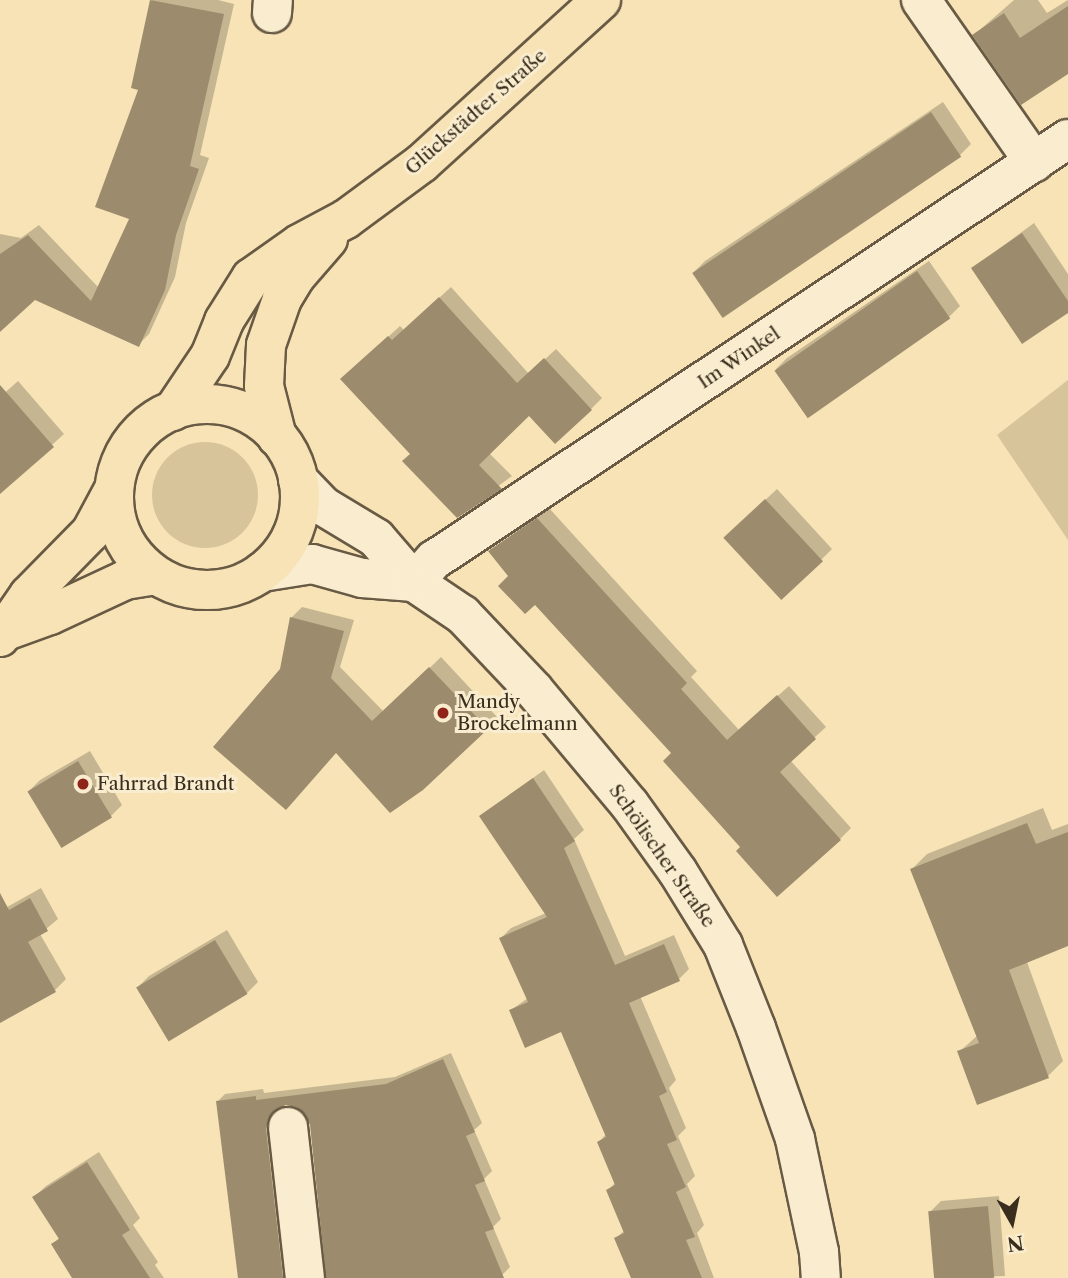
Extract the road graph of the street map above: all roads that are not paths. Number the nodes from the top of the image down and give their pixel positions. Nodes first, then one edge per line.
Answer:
1 (601, 0) edge
2 (921, 0) edge
3 (1068, 139) edge
4 (1034, 162) junction
5 (346, 219) junction
6 (173, 411) junction
7 (277, 437) junction
8 (298, 480) junction
9 (113, 491) junction
10 (262, 572) junction
11 (155, 575) junction
12 (414, 582) junction
13 (3, 634) edge
14 (288, 1127) dead end
15 (305, 1278) edge
16 (821, 1278) edge

1 - 5 main road, Glückstädter Straße
2 - 4 street
3 - 4 street, Im Winkel
4 - 12 street, Im Winkel
5 - 6 main road, Glückstädter Straße
5 - 7 main road, Glückstädter Straße
6 - 7 main road
6 - 9 main road
7 - 8 main road
8 - 10 main road
8 - 12 street, Schölischer Straße
9 - 11 main road
9 - 13 main road
10 - 11 main road
10 - 12 street, Schölischer Straße
11 - 13 main road
12 - 16 street, Schölischer Straße
14 - 15 street

